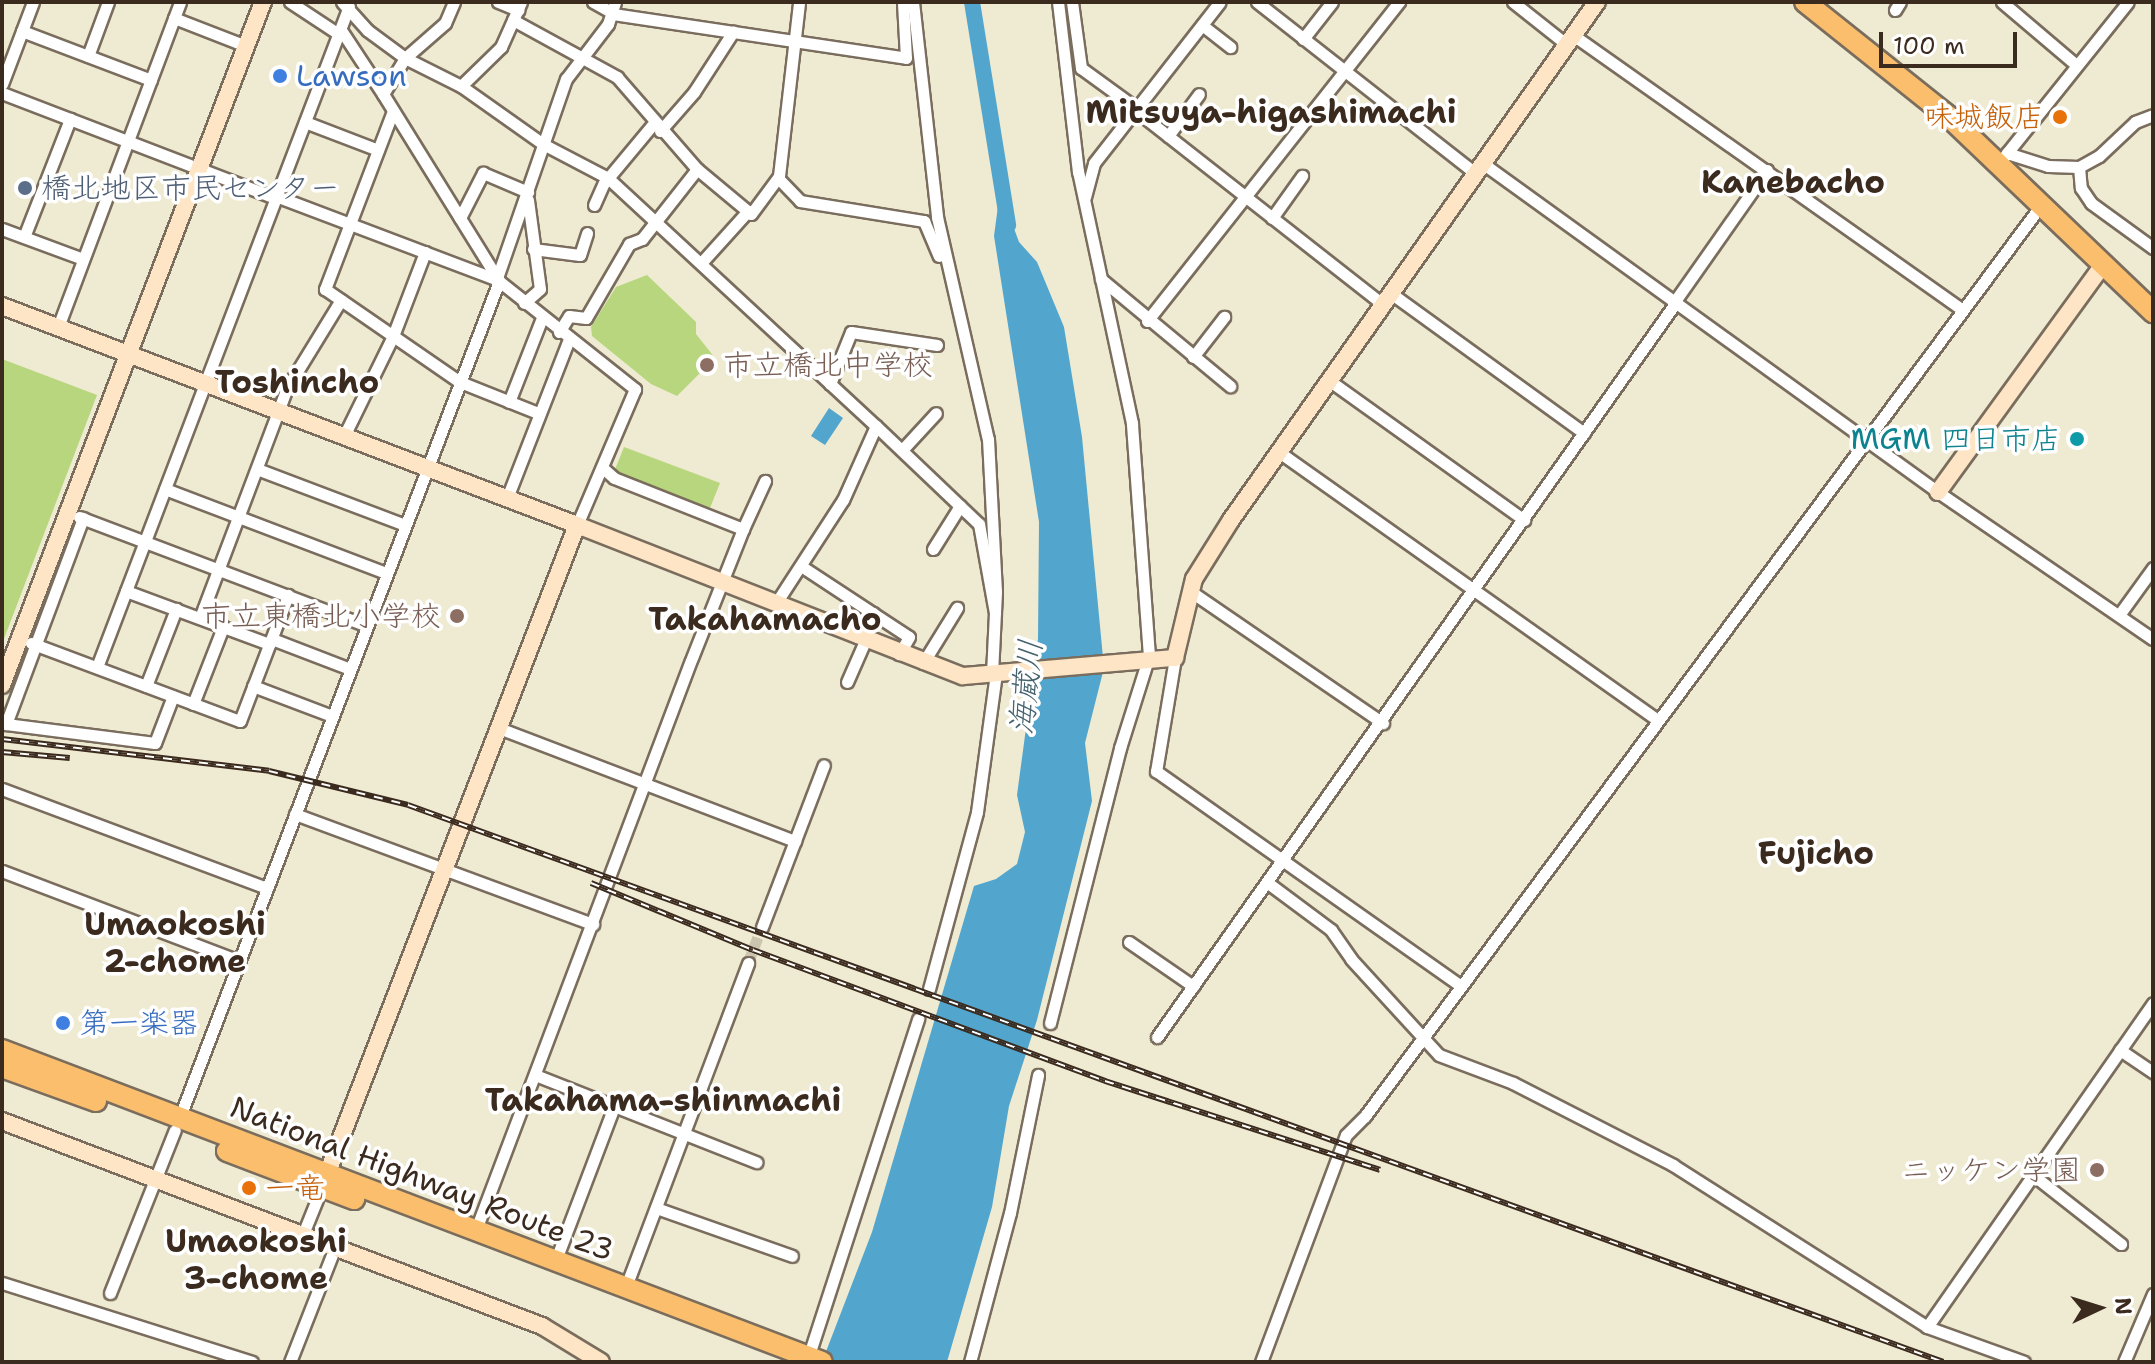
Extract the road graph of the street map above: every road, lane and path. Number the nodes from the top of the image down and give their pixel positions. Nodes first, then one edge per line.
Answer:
1 (33, 2) edge
2 (108, 2) edge
3 (180, 2) edge
4 (263, 2) edge
5 (290, 2) edge
6 (454, 2) edge
7 (498, 2) edge
8 (593, 2) edge
9 (799, 2) edge
10 (903, 2) edge
11 (913, 2) edge
12 (1058, 2) edge
13 (1072, 2) edge
14 (1220, 2) edge
15 (1257, 2) edge
16 (1332, 2) edge
17 (1399, 2) edge
18 (1513, 2) edge
19 (1597, 2) edge
20 (1805, 2) edge
21 (2002, 2) edge
22 (2128, 2) edge
23 (347, 4) edge
24 (517, 10) edge
25 (614, 10) edge
26 (174, 18) junction
27 (1202, 25) junction
28 (22, 31) junction
29 (340, 32) junction
30 (733, 32) junction
31 (1303, 39) junction
32 (1569, 39) junction
33 (793, 42) junction
34 (246, 46) junction
35 (1230, 47) dead end
36 (88, 56) junction
37 (583, 56) junction
38 (405, 58) junction
39 (1065, 62) junction
40 (2075, 64) junction
41 (1081, 68) junction
42 (1344, 72) junction
43 (151, 80) junction
44 (2, 84) edge
45 (461, 86) junction
46 (2, 93) edge
47 (383, 94) junction
48 (1199, 94) dead end
49 (1135, 109) junction
50 (393, 111) junction
51 (2153, 115) edge
52 (70, 119) junction
53 (305, 122) junction
54 (657, 127) junction
55 (1168, 136) junction
56 (127, 142) junction
57 (543, 144) junction
58 (378, 150) junction
59 (2003, 159) junction
60 (1477, 167) junction
61 (2079, 167) junction
62 (200, 169) junction
63 (697, 169) junction
64 (1767, 170) junction
65 (1302, 176) dead end
66 (608, 178) junction
67 (778, 178) junction
68 (528, 194) junction
69 (276, 197) junction
70 (1246, 197) junction
71 (1083, 201) junction
72 (594, 205) dead end
73 (2041, 205) junction
74 (748, 211) junction
75 (460, 218) junction
76 (1272, 218) junction
77 (655, 219) junction
78 (350, 223) junction
79 (2, 229) edge
80 (587, 233) dead end
81 (24, 237) junction
82 (2153, 248) edge
83 (533, 249) junction
84 (425, 252) junction
85 (83, 259) junction
86 (701, 263) junction
87 (2102, 266) junction
88 (946, 268) junction
89 (1098, 276) junction
90 (498, 280) junction
91 (341, 300) junction
92 (1388, 300) junction
93 (1675, 302) junction
94 (524, 303) junction
95 (2, 306) edge
96 (1962, 309) junction
97 (2153, 312) edge
98 (1224, 317) dead end
99 (542, 318) junction
100 (1147, 321) junction
101 (58, 327) junction
102 (564, 335) junction
103 (393, 336) junction
104 (937, 345) dead end
105 (129, 354) junction
106 (1193, 357) junction
107 (1330, 381) junction
108 (460, 382) junction
109 (205, 383) junction
110 (830, 384) junction
111 (1230, 386) dead end
112 (509, 402) junction
113 (279, 411) junction
114 (538, 413) junction
115 (936, 413) dead end
116 (876, 426) junction
117 (1584, 433) junction
118 (344, 436) junction
119 (1866, 439) junction
120 (902, 450) junction
121 (1279, 452) junction
122 (427, 468) junction
123 (257, 469) junction
124 (604, 469) junction
125 (765, 481) dead end
126 (165, 489) junction
127 (1938, 492) junction
128 (507, 498) junction
129 (960, 506) junction
130 (76, 515) junction
131 (238, 517) junction
132 (1524, 520) junction
133 (405, 525) junction
134 (577, 525) junction
135 (743, 529) junction
136 (144, 541) junction
137 (933, 549) dead end
138 (801, 566) junction
139 (2153, 568) edge
140 (218, 570) junction
141 (386, 573) junction
142 (723, 581) junction
143 (126, 591) junction
144 (1190, 591) junction
145 (1477, 591) junction
146 (288, 595) junction
147 (776, 603) junction
148 (957, 608) dead end
149 (176, 609) junction
150 (873, 613) junction
151 (995, 613) junction
152 (2119, 615) junction
153 (200, 618) junction
154 (367, 626) junction
155 (223, 627) junction
156 (861, 639) junction
157 (2153, 639) edge
158 (270, 641) junction
159 (28, 642) junction
160 (899, 654) junction
161 (1147, 657) junction
162 (1175, 658) junction
163 (923, 663) junction
164 (97, 667) junction
165 (350, 669) junction
166 (996, 673) junction
167 (847, 682) dead end
168 (2, 685) edge
169 (146, 686) junction
170 (253, 686) junction
171 (173, 696) junction
172 (193, 704) junction
173 (332, 716) junction
174 (1657, 720) junction
175 (1383, 723) junction
176 (499, 728) junction
177 (824, 765) dead end
178 (646, 785) junction
179 (2, 789) edge
180 (295, 814) junction
181 (795, 841) junction
182 (1284, 862) junction
183 (443, 869) junction
184 (2, 871) edge
185 (1268, 883) junction
186 (267, 888) junction
187 (593, 924) junction
188 (762, 927) tunnel mouth
189 (1129, 942) dead end
190 (239, 961) junction
191 (748, 963) tunnel mouth
192 (1459, 985) junction
193 (1193, 986) junction
194 (929, 989) dead end
195 (2153, 1003) edge
196 (918, 1019) dead end
197 (1050, 1023) dead end
198 (1157, 1037) dead end
199 (1421, 1038) junction
200 (2, 1050) edge
201 (2120, 1050) junction
202 (2, 1067) edge
203 (2153, 1072) edge
204 (535, 1075) junction
205 (1038, 1075) dead end
206 (614, 1107) junction
207 (2, 1121) edge
208 (177, 1125) junction
209 (684, 1134) junction
210 (756, 1162) dead end
211 (2033, 1175) junction
212 (155, 1178) junction
213 (325, 1180) junction
214 (656, 1208) junction
215 (475, 1232) junction
216 (303, 1234) junction
217 (2121, 1244) dead end
218 (335, 1247) junction
219 (792, 1256) dead end
220 (557, 1258) junction
221 (628, 1281) junction
222 (2, 1283) edge
223 (110, 1293) dead end
224 (2153, 1294) edge
225 (1927, 1327) junction
226 (810, 1359) edge
227 (252, 1362) edge
228 (290, 1362) edge
229 (601, 1362) edge
230 (970, 1362) edge
231 (1261, 1362) edge
232 (2024, 1362) edge
233 (2124, 1362) edge

1 - 28 street
2 - 36 street
3 - 26 street
4 - 34 street
5 - 29 street
6 - 38 street
7 - 24 street
8 - 25 street
9 - 33 street
10 - 33 street
11 - 88 street
12 - 39 street
13 - 41 street
14 - 27 street
15 - 31 street
16 - 31 street
17 - 42 street
18 - 32 street
19 - 32 street
20 - 59 highway
21 - 40 street
22 - 40 street
23 - 29 street
23 - 38 street
24 - 37 street
24 - 45 street
25 - 30 street
25 - 37 street
26 - 34 street
26 - 43 street
27 - 35 street
27 - 49 street
28 - 36 street
28 - 44 street
29 - 47 street
29 - 53 street
30 - 33 street
30 - 54 street
31 - 42 street
32 - 60 street
32 - 64 street
33 - 67 street
34 - 62 street
36 - 43 street
37 - 54 street
37 - 57 street
38 - 45 street
38 - 47 street
39 - 41 street
39 - 71 street
40 - 59 street
41 - 49 street
42 - 60 street
42 - 70 street
43 - 56 street
45 - 57 street
46 - 52 street
47 - 50 street
48 - 55 street
49 - 55 street
49 - 71 street
50 - 58 street
50 - 75 street
51 - 61 street
52 - 56 street
52 - 81 street
53 - 58 street
53 - 69 street
54 - 63 street
54 - 66 street
55 - 70 street
56 - 62 street
56 - 85 street
57 - 66 street
57 - 68 street
58 - 78 street
59 - 61 street
59 - 73 highway
60 - 92 street
60 - 93 street
61 - 82 street
62 - 69 street
62 - 105 street
63 - 74 street
63 - 77 street
64 - 93 street
64 - 96 street
65 - 76 street
66 - 72 street
66 - 77 street
67 - 74 street
67 - 88 street
68 - 75 street
68 - 83 street
68 - 90 street
69 - 78 street
69 - 109 street
70 - 76 street
70 - 100 street
71 - 89 street
73 - 87 highway
73 - 96 street
74 - 86 street
75 - 90 street
76 - 92 street
77 - 86 street
77 - 102 street
78 - 84 street
78 - 91 street
79 - 81 street
80 - 83 street
81 - 85 street
83 - 94 street
84 - 90 street
84 - 103 street
85 - 101 street
86 - 110 street
87 - 97 highway
87 - 127 street
88 - 151 street
89 - 100 street
89 - 161 street
90 - 94 street
90 - 108 street
91 - 103 street
91 - 113 street
92 - 107 street
92 - 117 street
93 - 117 street
93 - 119 street
94 - 99 street
95 - 101 street
96 - 119 street
98 - 106 street
99 - 102 street
99 - 112 street
100 - 106 street
101 - 105 street
102 - 114 street
102 - 124 street
103 - 108 street
103 - 118 street
104 - 110 street
105 - 109 street
105 - 130 street
106 - 111 street
107 - 121 street
107 - 132 street
108 - 112 street
108 - 122 street
109 - 113 street
109 - 126 street
110 - 116 street
112 - 114 street
113 - 118 street
113 - 123 street
114 - 128 street
115 - 120 street
116 - 120 street
116 - 138 street
117 - 132 street
118 - 122 street
119 - 127 street
119 - 174 street
120 - 129 street
121 - 144 street
121 - 145 street
122 - 128 street
122 - 133 street
123 - 131 street
123 - 133 street
124 - 134 street
124 - 135 street
125 - 135 street
126 - 131 street
126 - 136 street
127 - 152 street
128 - 134 street
129 - 137 street
129 - 151 street
130 - 136 street
130 - 159 street
131 - 140 street
131 - 141 street
132 - 145 street
133 - 141 street
134 - 142 street
134 - 176 street
135 - 142 street
136 - 140 street
136 - 143 street
138 - 147 street
138 - 150 street
139 - 152 street
140 - 146 street
140 - 153 street
141 - 154 street
142 - 147 street
142 - 178 street
143 - 149 street
143 - 164 street
144 - 162 street
144 - 175 street
145 - 174 street
145 - 175 street
146 - 154 street
146 - 158 street
147 - 156 street
148 - 163 street
149 - 153 street
149 - 169 street
150 - 156 street
150 - 160 street
151 - 166 street
152 - 157 street
153 - 155 street
154 - 165 street
155 - 158 street
155 - 172 street
156 - 160 street
156 - 167 street
158 - 165 street
158 - 170 street
159 - 164 street
159 - 168 street
159 - 171 street
160 - 163 street
161 - 162 street
161 - 166 street
161 - 197 street
162 - 182 street
163 - 166 street
164 - 169 street
165 - 173 street
166 - 194 street
169 - 171 street
170 - 172 street
170 - 173 street
171 - 172 street
173 - 180 street
174 - 192 street
175 - 182 street
176 - 178 street
176 - 183 street
177 - 181 street
178 - 181 street
178 - 187 street
179 - 186 street
180 - 183 street
180 - 186 street
181 - 188 street
182 - 185 street
182 - 192 street
183 - 187 street
183 - 213 street
184 - 190 street
185 - 193 street
185 - 199 street
186 - 190 street
187 - 204 street
189 - 193 street
190 - 208 street
191 - 209 street
192 - 199 street
193 - 198 street
195 - 201 street
196 - 226 street
199 - 225 street
199 - 231 street
200 - 208 highway, National Highway Route 23
201 - 203 street
201 - 211 street
202 - 208 highway, National Highway Route 23
204 - 206 street
204 - 215 street
205 - 230 street
206 - 209 street
206 - 220 street
207 - 212 street
208 - 212 street
208 - 213 highway, National Highway Route 23
209 - 210 street
209 - 214 street
211 - 217 street
211 - 225 street
212 - 216 street
212 - 223 street
213 - 215 highway, National Highway Route 23
213 - 216 street
213 - 226 highway, National Highway Route 23
214 - 219 street
214 - 221 street
215 - 220 highway, National Highway Route 23
216 - 218 street
218 - 228 street
218 - 229 street
220 - 221 street
220 - 226 highway, National Highway Route 23
221 - 226 street
222 - 227 street
224 - 233 street
225 - 232 street

